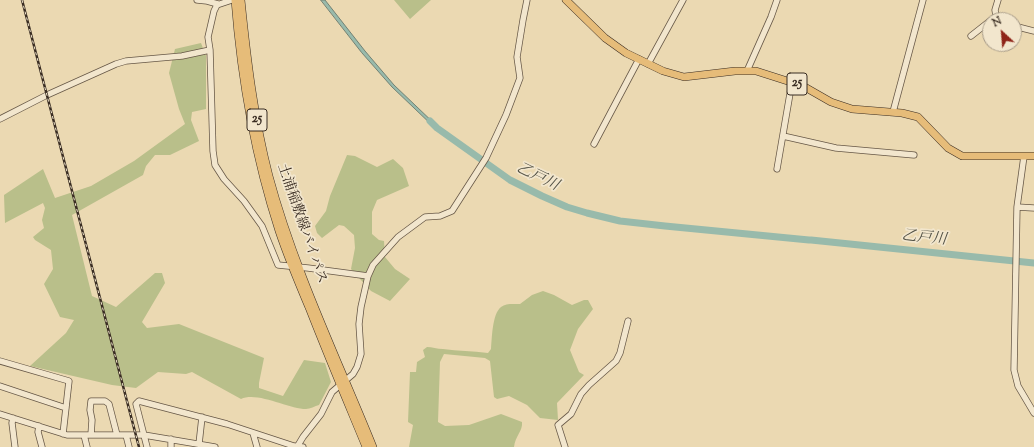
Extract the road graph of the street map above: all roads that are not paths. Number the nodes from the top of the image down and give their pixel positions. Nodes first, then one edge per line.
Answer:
1 (197, 0) edge
2 (232, 0) edge
3 (235, 0) edge
4 (241, 0) edge
5 (527, 0) edge
6 (566, 0) edge
7 (683, 0) edge
8 (777, 0) edge
9 (923, 0) edge
10 (998, 0) edge
11 (218, 4) junction
12 (995, 12) edge
13 (982, 27) edge
14 (1022, 28) edge
15 (1034, 30) edge
16 (971, 36) dead end
17 (210, 50) junction
18 (639, 59) junction
19 (648, 64) junction
20 (747, 71) junction
21 (792, 82) junction
22 (892, 112) junction
23 (0, 119) edge
24 (783, 136) junction
25 (594, 144) dead end
26 (914, 155) dead end
27 (1024, 156) junction
28 (1034, 156) edge
29 (778, 169) dead end
30 (1017, 207) junction
31 (1034, 208) edge
32 (296, 267) junction
33 (368, 276) junction
34 (628, 321) dead end
35 (0, 361) edge
36 (343, 382) junction
37 (0, 386) edge
38 (66, 408) junction
39 (1034, 413) edge
40 (0, 414) edge
41 (202, 417) junction
42 (13, 418) junction
43 (39, 426) junction
44 (253, 433) junction
45 (63, 434) junction
46 (87, 435) junction
47 (117, 435) junction
48 (126, 435) junction
49 (144, 435) junction
50 (171, 439) junction
51 (199, 444) junction
52 (15, 447) edge
53 (42, 447) edge
54 (87, 447) edge
55 (129, 447) edge
56 (147, 447) edge
57 (171, 447) edge
58 (215, 447) edge
59 (257, 447) edge
60 (297, 447) edge
61 (304, 447) edge
62 (366, 447) edge
63 (373, 447) edge
64 (565, 447) edge

1 - 11 street
2 - 11 street
3 - 32 main road, 土浦稲敷線バイパス / 25
4 - 32 main road, 土浦稲敷線バイパス / 25
5 - 33 street
6 - 18 main road, 25
7 - 19 street
8 - 20 street
9 - 22 street
10 - 12 street
11 - 17 street
13 - 16 street
14 - 15 street
17 - 23 street
17 - 32 street
18 - 19 main road, 25
18 - 25 street
19 - 20 main road, 25
20 - 21 main road, 25
21 - 22 main road, 25
21 - 24 street
22 - 27 main road, 25
24 - 26 street
24 - 29 street
27 - 28 main road, 25
27 - 30 street
30 - 31 street
30 - 39 street
32 - 33 street
32 - 36 main road, 土浦稲敷線バイパス / 25
33 - 36 street
34 - 64 street
35 - 38 street
36 - 60 street
36 - 62 main road, 土浦稲敷線バイパス / 25
36 - 63 main road, 土浦稲敷線バイパス / 25
37 - 38 street
38 - 45 street
40 - 42 street
41 - 44 street
41 - 49 street
41 - 51 street
42 - 43 street
42 - 52 street
43 - 45 street
43 - 53 street
44 - 59 street
44 - 60 street
45 - 46 street
46 - 47 street
46 - 47 street
46 - 54 street
47 - 48 street
48 - 49 street
48 - 55 street
49 - 50 street
49 - 56 street
50 - 51 street
50 - 57 street
51 - 58 street
60 - 61 street

